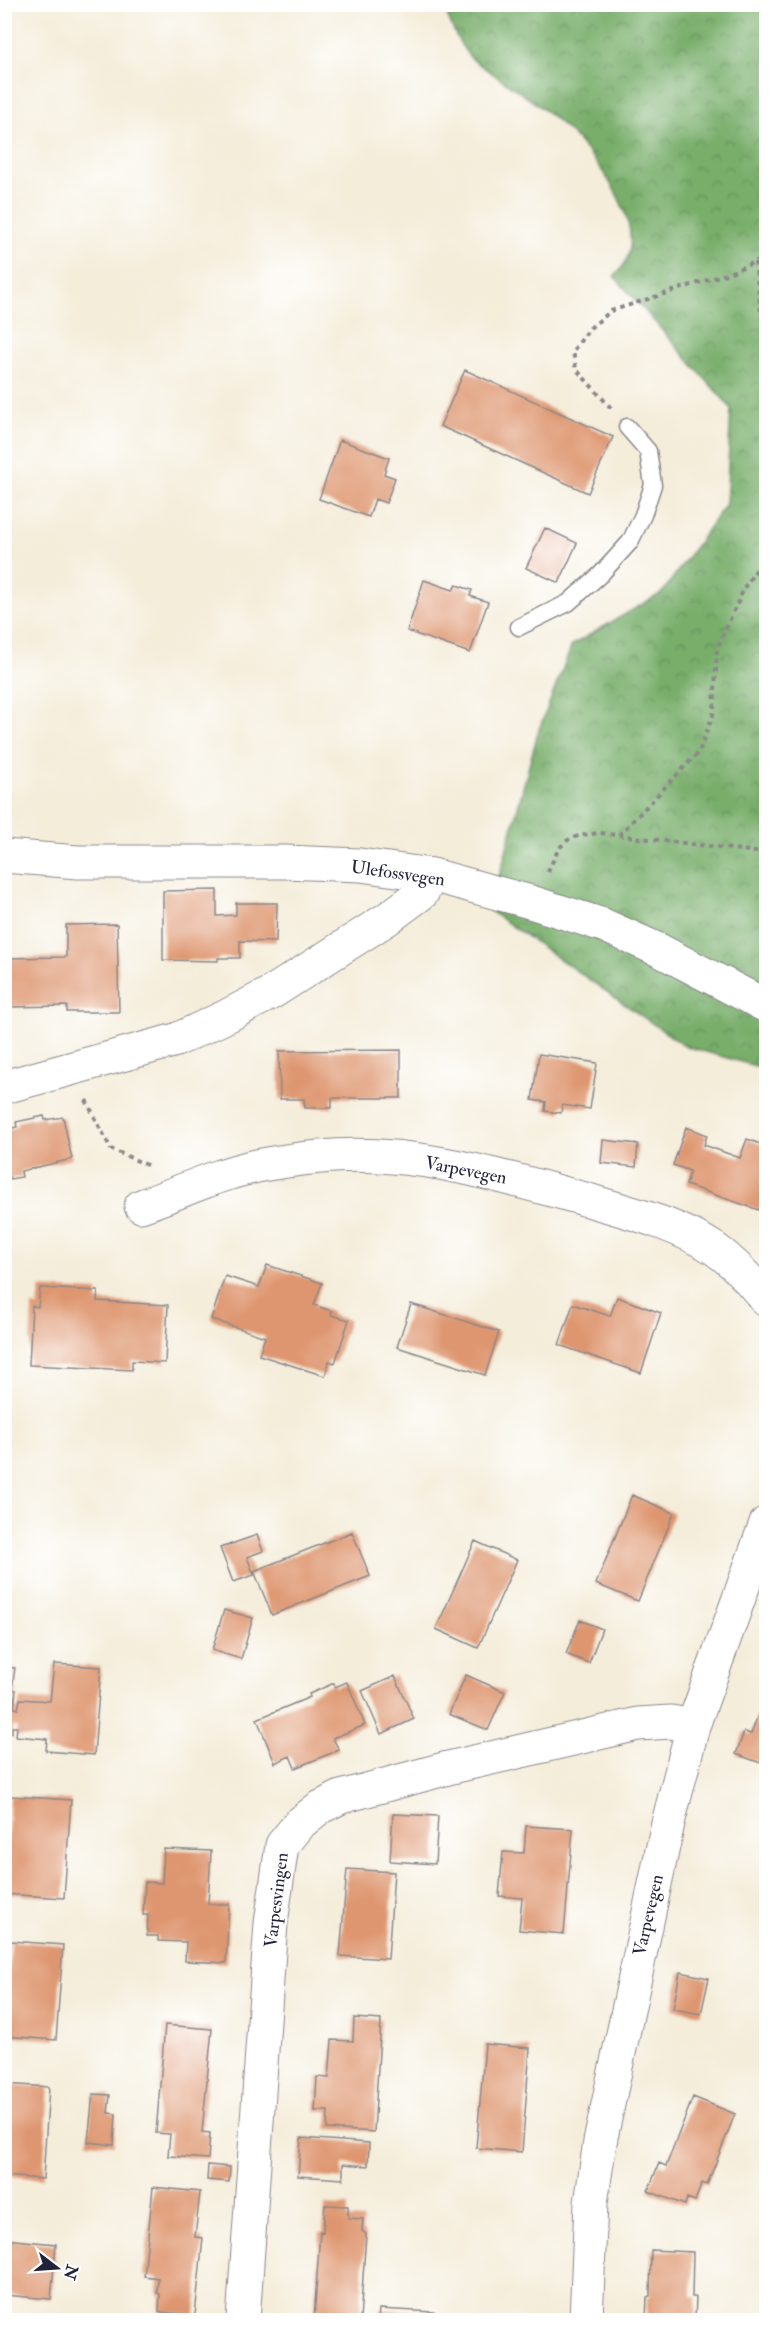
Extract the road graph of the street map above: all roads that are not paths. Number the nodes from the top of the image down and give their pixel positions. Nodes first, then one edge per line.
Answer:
1 (627, 427) road end
2 (519, 627) dead end
3 (4, 856) edge
4 (432, 875) junction
5 (766, 1005) edge
6 (4, 1087) edge
7 (141, 1206) dead end
8 (766, 1300) edge
9 (766, 1522) edge
10 (693, 1726) junction
11 (243, 2320) edge
12 (586, 2320) edge

1 - 2 lane
3 - 4 street, Ulefossvegen
4 - 5 street, Ulefossvegen
4 - 6 street
7 - 8 street, Varpevegen
9 - 10 street, Varpevegen
10 - 11 street, Varpesvingen
10 - 12 street, Varpevegen

